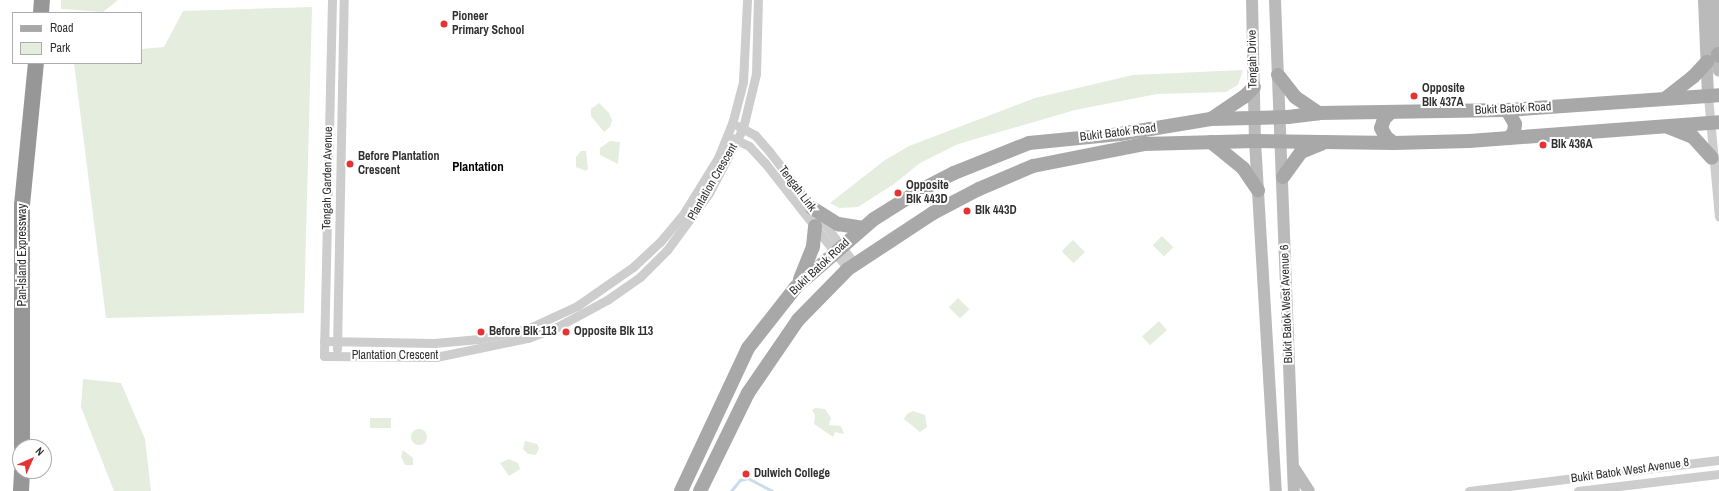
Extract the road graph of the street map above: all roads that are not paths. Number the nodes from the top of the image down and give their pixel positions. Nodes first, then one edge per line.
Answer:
1 (42, 0) edge
2 (332, 0) edge
3 (344, 0) edge
4 (1252, 0) edge
5 (1275, 0) edge
6 (1704, 0) edge
7 (1713, 0) edge
8 (747, 1) edge
9 (758, 1) edge
10 (41, 12) edge
11 (1714, 57) edge
12 (36, 64) edge
13 (1719, 71) edge
14 (1278, 75) junction
15 (1254, 87) junction
16 (1714, 95) edge
17 (1664, 99) junction
18 (1507, 110) junction
19 (1391, 112) junction
20 (1319, 113) junction
21 (1279, 117) junction
22 (1254, 118) junction
23 (1211, 119) junction
24 (1714, 122) edge
25 (732, 124) junction
26 (1665, 126) junction
27 (743, 128) junction
28 (727, 136) junction
29 (1509, 138) junction
30 (737, 140) junction
31 (1255, 141) junction
32 (1281, 141) junction
33 (1211, 142) junction
34 (1329, 142) junction
35 (1394, 143) junction
36 (1712, 158) junction
37 (1283, 177) junction
38 (1258, 190) junction
39 (812, 208) junction
40 (1719, 216) edge
41 (815, 226) junction
42 (862, 228) junction
43 (838, 249) junction
44 (851, 266) junction
45 (796, 286) junction
46 (324, 341) junction
47 (338, 342) junction
48 (324, 356) joint
49 (336, 356) junction
50 (22, 439) edge
51 (1719, 460) edge
52 (1294, 467) junction
53 (1719, 474) edge
54 (1275, 476) junction
55 (22, 479) edge
56 (21, 491) edge
57 (681, 491) edge
58 (700, 491) edge
59 (1270, 491) edge
60 (1276, 491) edge
61 (1294, 491) edge
62 (1309, 491) edge
63 (1469, 491) edge
64 (1578, 491) edge

1 - 10 highway
2 - 46 street, Tengah Garden Avenue
3 - 47 street, Tengah Garden Avenue
4 - 15 street, Tengah Drive
5 - 14 street, Tengah Drive
6 - 11 street
7 - 11 street
8 - 9 street
8 - 25 street, Plantation Crescent
9 - 27 street, Plantation Crescent
11 - 13 street
11 - 16 street
11 - 17 main road
12 - 50 highway, Pan-Island Expressway
14 - 20 main road
14 - 21 street, Tengah Drive
15 - 22 street, Tengah Drive
15 - 23 main road
16 - 17 main road, Bukit Batok Road
16 - 24 street
17 - 18 main road, Bukit Batok Road
18 - 19 main road, Bukit Batok Road
18 - 29 main road
19 - 20 main road, Bukit Batok Road
19 - 35 main road
20 - 21 main road, Bukit Batok Road
21 - 22 main road, Bukit Batok Road
21 - 32 street, Bukit Batok West Avenue 6
22 - 23 main road, Bukit Batok Road
22 - 31 street, Bukit Batok West Avenue 6
23 - 42 main road, Bukit Batok Road
24 - 26 main road, Bukit Batok Road
24 - 36 street
25 - 27 street, Tengah Link
25 - 28 street, Plantation Crescent
26 - 29 main road, Bukit Batok Road
26 - 36 main road
27 - 30 street, Plantation Crescent
27 - 39 street, Tengah Link
28 - 30 street, Tengah Link
28 - 47 street, Plantation Crescent
29 - 35 main road, Bukit Batok Road
30 - 41 street, Tengah Link
30 - 49 street, Plantation Crescent
31 - 32 main road, Bukit Batok Road
31 - 33 main road, Bukit Batok Road
31 - 38 street, Bukit Batok West Avenue 6
32 - 34 main road, Bukit Batok Road
32 - 37 street, Bukit Batok West Avenue 6
33 - 38 main road
33 - 44 main road, Bukit Batok Road
34 - 35 main road, Bukit Batok Road
34 - 37 main road
36 - 40 street
37 - 52 street, Bukit Batok West Avenue 6
38 - 54 street, Bukit Batok West Avenue 6
39 - 42 main road
39 - 43 street, Tengah Link
41 - 43 street, Tengah Link
41 - 45 main road
42 - 43 main road, Bukit Batok Road
43 - 44 street, Tengah Link
43 - 45 main road, Bukit Batok Road
44 - 58 main road, Bukit Batok Road
45 - 57 main road, Bukit Batok Road
46 - 47 street, Plantation Crescent
46 - 48 street, Tengah Garden Avenue
47 - 49 street, Tengah Garden Avenue
48 - 49 street, Plantation Crescent
51 - 63 street, Bukit Batok West Avenue 8
52 - 61 street, Bukit Batok West Avenue 6
52 - 62 street
53 - 64 street, Bukit Batok West Avenue 8
54 - 59 street
54 - 60 street, Bukit Batok West Avenue 6
55 - 56 highway

